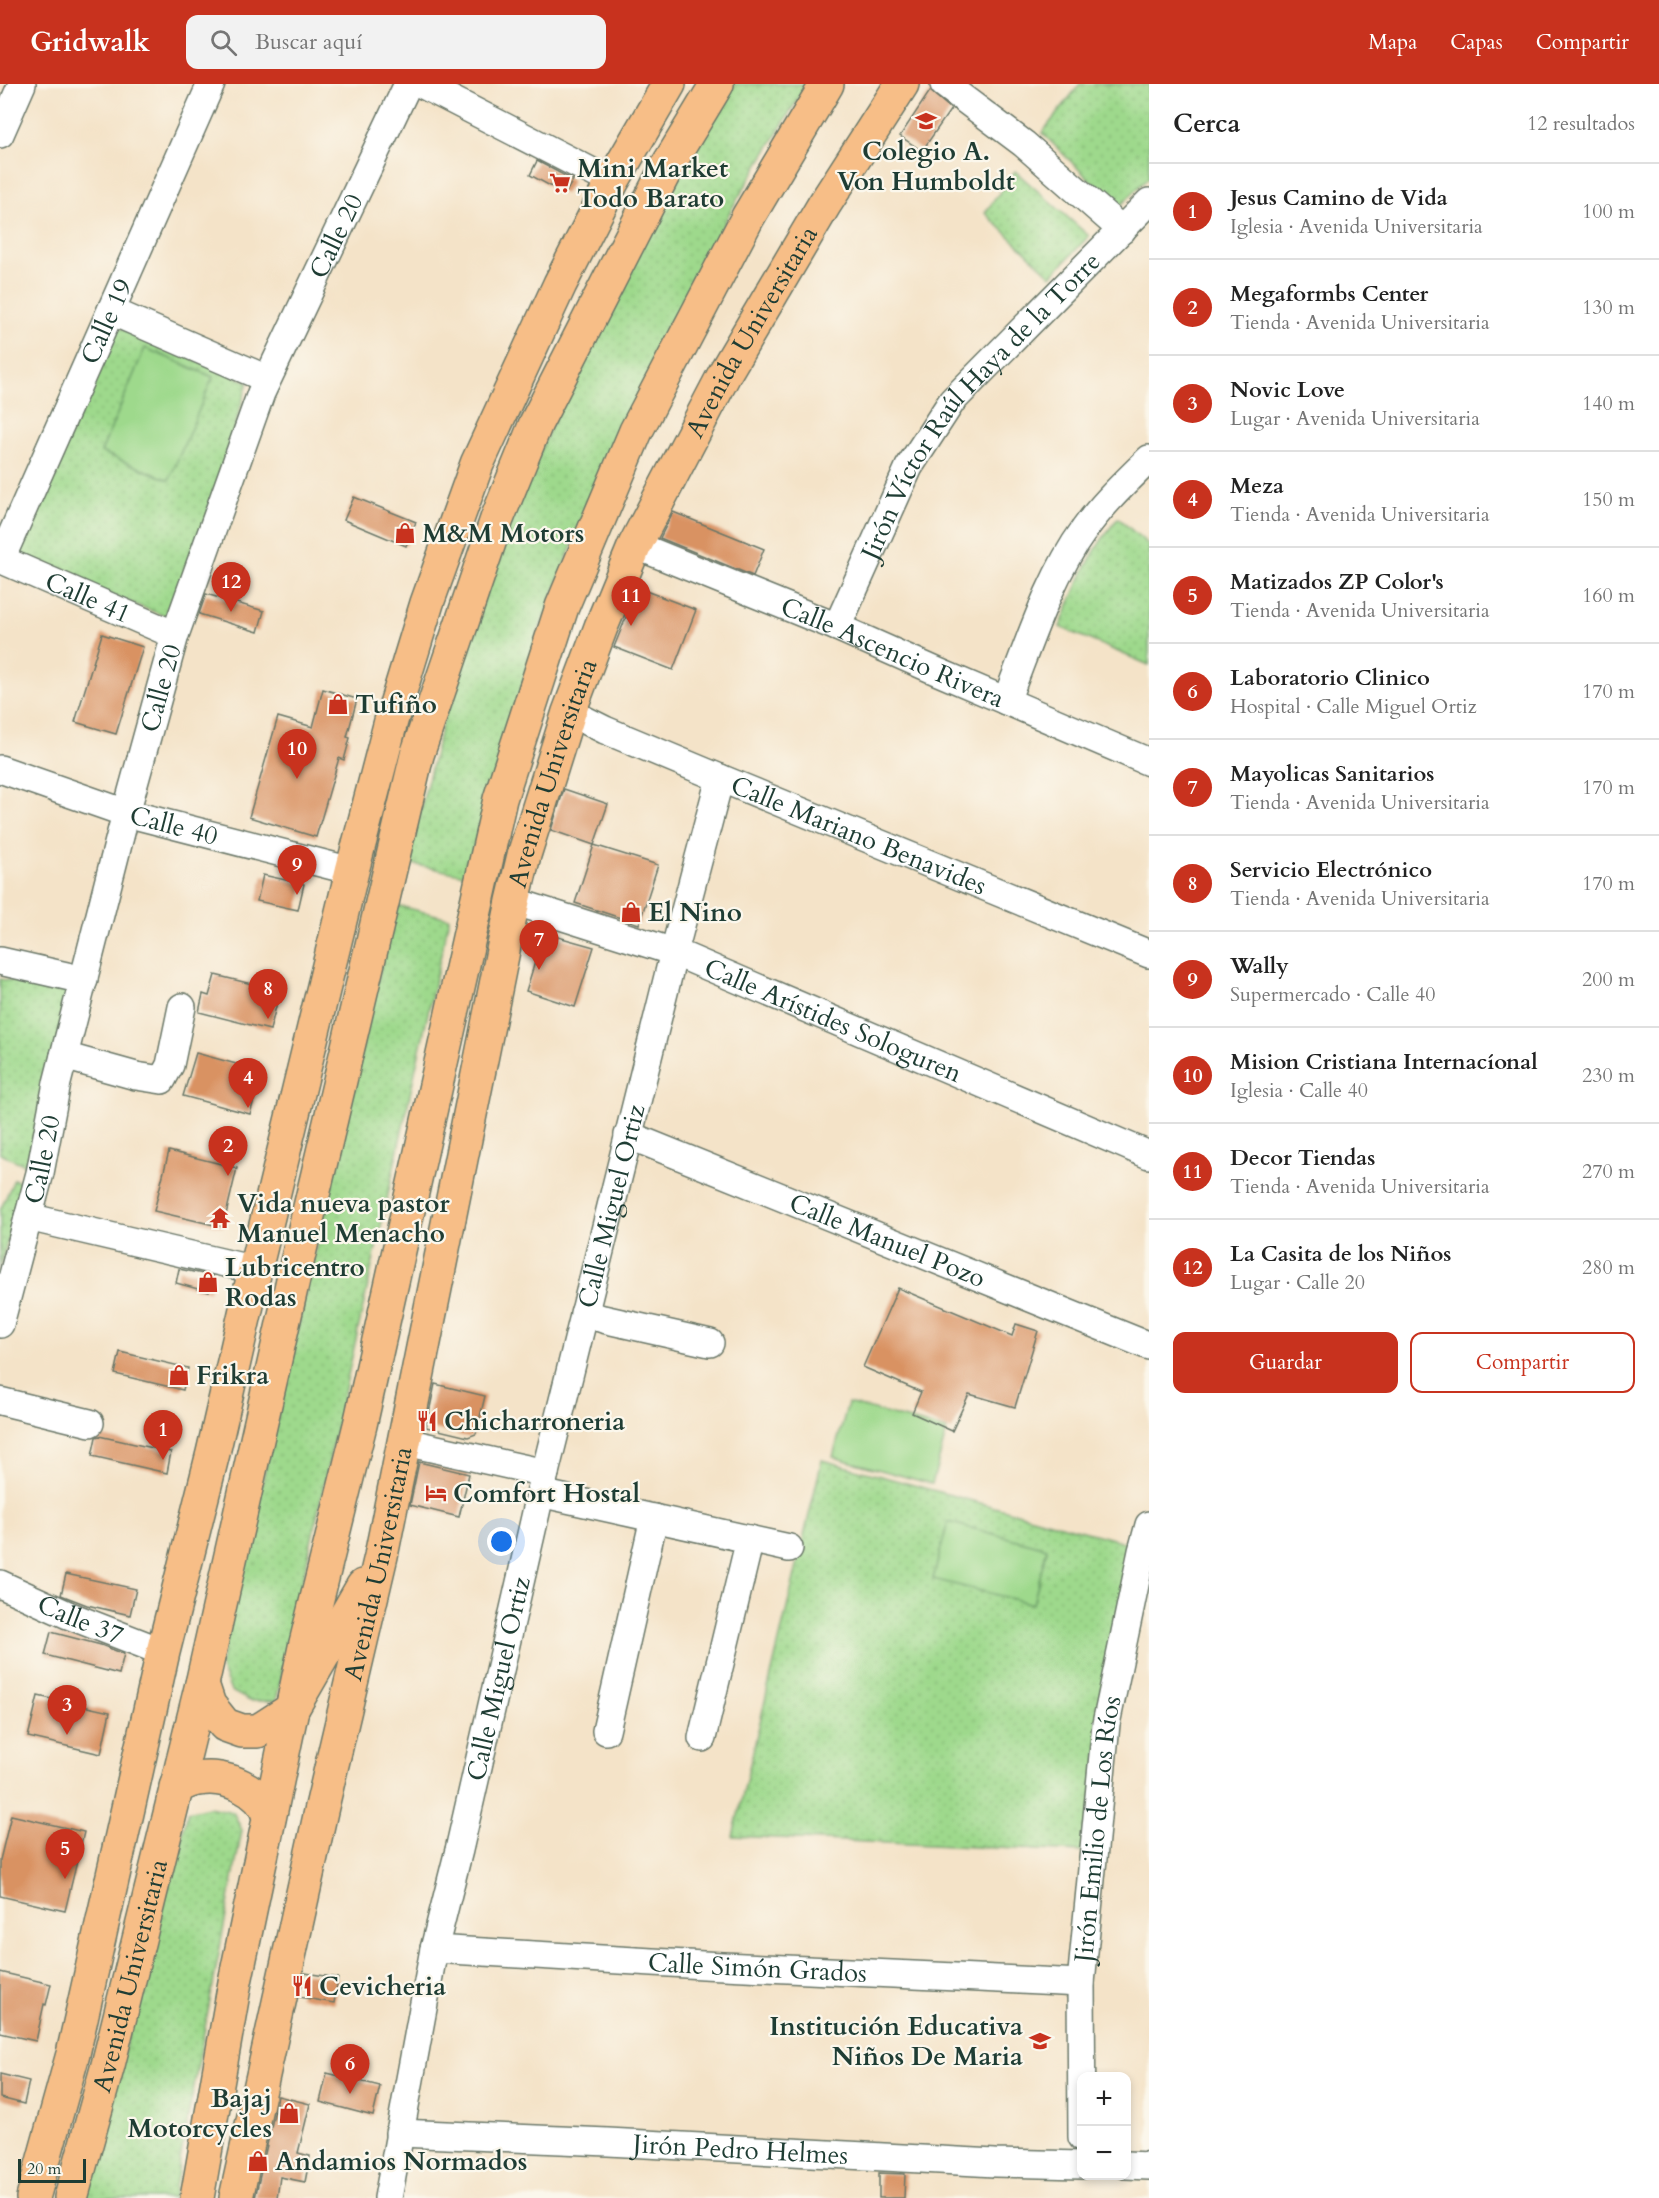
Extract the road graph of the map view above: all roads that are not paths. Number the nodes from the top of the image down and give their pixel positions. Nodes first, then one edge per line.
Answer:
1 (211, 84) edge
2 (408, 84) edge
3 (421, 84) edge
4 (669, 84) edge
5 (717, 84) edge
6 (827, 84) edge
7 (902, 84) edge
8 (944, 84) edge
9 (17, 86) edge
10 (0, 134) edge
11 (612, 182) junction
12 (1149, 202) edge
13 (1122, 230) junction
14 (111, 311) junction
15 (267, 379) junction
16 (1149, 459) edge
17 (635, 546) junction
18 (1, 559) edge
19 (837, 627) junction
20 (175, 635) junction
21 (1006, 701) junction
22 (569, 712) junction
23 (1149, 762) edge
24 (0, 769) edge
25 (720, 778) junction
26 (126, 813) junction
27 (352, 871) junction
28 (513, 901) junction
29 (674, 952) junction
30 (1149, 954) edge
31 (0, 962) edge
32 (84, 980) junction
33 (182, 1007) dead end
34 (64, 1056) junction
35 (628, 1135) junction
36 (1149, 1155) edge
37 (28, 1217) junction
38 (255, 1270) junction
39 (584, 1313) junction
40 (0, 1324) edge
41 (710, 1343) dead end
42 (1149, 1346) edge
43 (0, 1401) edge
44 (90, 1424) dead end
45 (405, 1442) junction
46 (542, 1483) junction
47 (654, 1518) junction
48 (1149, 1525) edge
49 (750, 1539) junction
50 (789, 1548) dead end
51 (381, 1556) junction
52 (0, 1584) edge
53 (163, 1652) junction
54 (202, 1684) junction
55 (292, 1709) junction
56 (606, 1731) dead end
57 (702, 1738) dead end
58 (176, 1787) junction
59 (270, 1817) junction
60 (434, 1949) junction
61 (1081, 1983) junction
62 (73, 2054) junction
63 (108, 2065) junction
64 (1082, 2126) edge
65 (399, 2133) junction
66 (1077, 2165) edge
67 (1131, 2165) edge
68 (1149, 2166) edge
69 (33, 2198) edge
70 (71, 2198) edge
71 (197, 2198) edge
72 (236, 2198) edge
73 (388, 2198) edge

1 - 14 street, Calle 19
2 - 15 street, Calle 20
3 - 11 street
4 - 11 main road, Avenida Universitaria
5 - 54 main road, Avenida Universitaria
6 - 55 main road, Avenida Universitaria
7 - 17 main road, Avenida Universitaria
8 - 13 street
9 - 10 street
11 - 27 main road, Avenida Universitaria
12 - 13 street, Jirón Víctor Raúl Haya de la Torre
13 - 19 street, Jirón Víctor Raúl Haya de la Torre
14 - 15 street
14 - 18 street, Calle 19
15 - 20 street, Calle 20
16 - 21 street
17 - 19 street, Calle Ascencio Rivera
17 - 22 main road, Avenida Universitaria
18 - 20 street, Calle 41
19 - 21 street, Calle Ascencio Rivera
20 - 26 street, Calle 20
21 - 23 street, Calle Ascencio Rivera
22 - 25 street, Calle Mariano Benavides
22 - 28 main road, Avenida Universitaria
24 - 26 street, Calle 40
25 - 29 street, Calle Miguel Ortiz
25 - 30 street, Calle Mariano Benavides
26 - 27 street, Calle 40
26 - 32 street, Calle 20
27 - 38 main road, Avenida Universitaria
28 - 29 street, Calle Arístides Sologuren
28 - 45 main road, Avenida Universitaria
29 - 35 street, Calle Miguel Ortiz
29 - 36 street, Calle Arístides Sologuren
31 - 32 street
32 - 34 street, Calle 20
33 - 34 street
34 - 37 street, Calle 20
35 - 39 street, Calle Miguel Ortiz
35 - 42 street, Calle Manuel Pozo
37 - 38 street
37 - 40 street, Calle 20
38 - 53 main road, Avenida Universitaria
39 - 41 street
39 - 46 street, Calle Miguel Ortiz
43 - 44 street
45 - 46 street
45 - 51 main road, Avenida Universitaria
46 - 47 street
46 - 60 street, Calle Miguel Ortiz
47 - 49 street
47 - 56 street
48 - 61 street, Jirón Emilio de Los Ríos
49 - 50 street
49 - 57 street
51 - 55 main road
51 - 72 main road, Avenida Universitaria
52 - 53 street, Calle 37
53 - 62 main road, Avenida Universitaria
54 - 55 main road
54 - 58 main road, Avenida Universitaria
55 - 59 main road, Avenida Universitaria
58 - 59 main road
58 - 63 main road, Avenida Universitaria
59 - 71 main road, Avenida Universitaria
60 - 61 street, Calle Simón Grados
60 - 65 street, Calle Miguel Ortiz
61 - 64 street, Jirón Emilio de Los Ríos
62 - 63 main road
62 - 69 main road, Avenida Universitaria
63 - 70 main road, Avenida Universitaria
65 - 66 street, Jirón Pedro Helmes
65 - 73 street, Calle Miguel Ortiz
67 - 68 street

